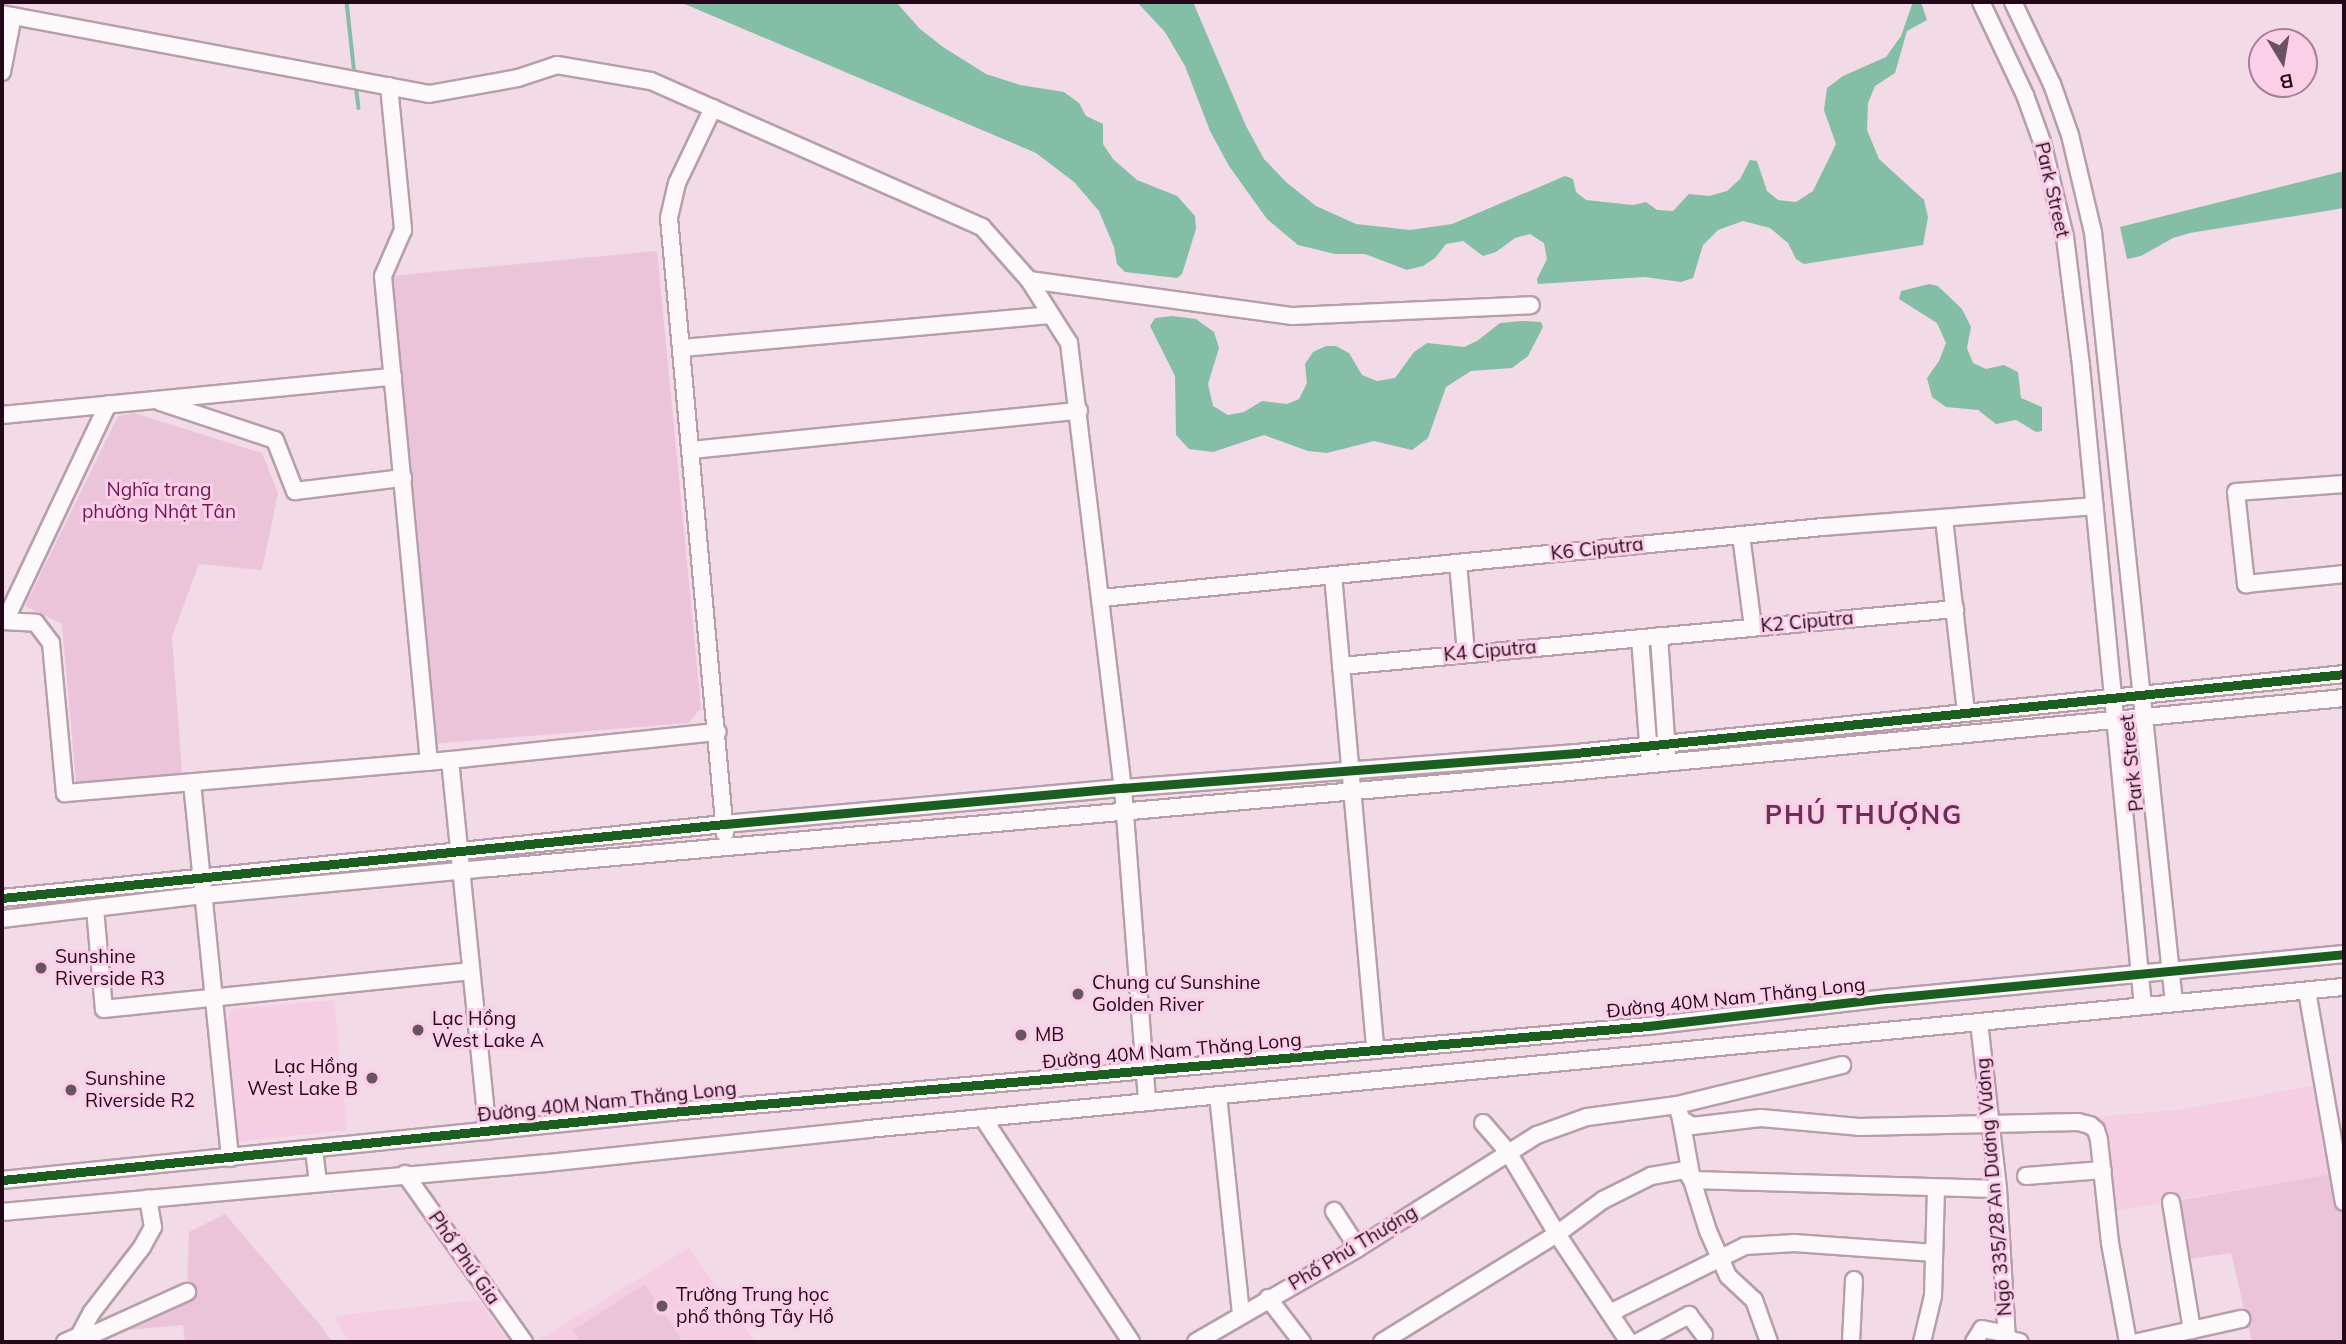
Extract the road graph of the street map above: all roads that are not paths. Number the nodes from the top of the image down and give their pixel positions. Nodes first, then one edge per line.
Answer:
1 (1981, 2) edge
2 (2013, 2) edge
3 (8, 15) edge
4 (2, 72) edge
5 (388, 86) junction
6 (713, 108) junction
7 (1029, 280) junction
8 (1531, 306) dead end
9 (1051, 315) junction
10 (682, 348) junction
11 (393, 377) junction
12 (152, 400) junction
13 (108, 404) junction
14 (1079, 411) junction
15 (2, 415) edge
16 (692, 450) junction
17 (403, 478) junction
18 (2344, 484) edge
19 (2094, 506) junction
20 (1944, 519) junction
21 (1741, 535) junction
22 (1458, 563) junction
23 (2344, 574) edge
24 (1333, 575) junction
25 (1101, 598) junction
26 (1955, 609) junction
27 (2134, 619) junction
28 (3, 621) edge
29 (2105, 622) junction
30 (1753, 627) junction
31 (1659, 636) junction
32 (1640, 638) junction
33 (1466, 653) junction
34 (1341, 666) junction
35 (2344, 674) edge
36 (2142, 693) junction
37 (2113, 696) junction
38 (2344, 698) edge
39 (1966, 713) junction
40 (2144, 717) junction
41 (2115, 719) junction
42 (718, 732) junction
43 (1666, 743) junction
44 (1648, 745) junction
45 (450, 760) junction
46 (429, 762) junction
47 (1668, 762) junction
48 (1650, 764) junction
49 (1349, 772) junction
50 (192, 783) junction
51 (1123, 788) junction
52 (1350, 790) junction
53 (1125, 809) junction
54 (724, 824) junction
55 (727, 845) junction
56 (457, 851) junction
57 (459, 871) junction
58 (202, 876) junction
59 (204, 895) junction
60 (2, 898) edge
61 (95, 909) junction
62 (2, 919) edge
63 (2344, 954) edge
64 (471, 971) junction
65 (2171, 971) junction
66 (2140, 974) junction
67 (2344, 987) edge
68 (2307, 990) junction
69 (214, 999) junction
70 (2174, 1003) junction
71 (2143, 1006) junction
72 (1979, 1022) junction
73 (1375, 1050) junction
74 (1842, 1065) dead end
75 (1145, 1071) junction
76 (1218, 1095) junction
77 (1147, 1102) junction
78 (1679, 1112) junction
79 (983, 1118) junction
80 (1483, 1123) dead end
81 (1991, 1125) junction
82 (488, 1131) junction
83 (314, 1150) junction
84 (1508, 1152) junction
85 (230, 1158) junction
86 (2103, 1170) junction
87 (405, 1174) junction
88 (2026, 1176) dead end
89 (2, 1180) edge
90 (1692, 1180) junction
91 (318, 1182) junction
92 (1936, 1189) junction
93 (1998, 1189) junction
94 (148, 1198) junction
95 (2171, 1202) dead end
96 (2344, 1202) edge
97 (1334, 1211) dead end
98 (2, 1212) edge
99 (1557, 1234) junction
100 (1358, 1248) junction
101 (1934, 1253) junction
102 (1721, 1258) junction
103 (1854, 1280) dead end
104 (187, 1292) dead end
105 (1268, 1298) junction
106 (1610, 1313) junction
107 (1241, 1314) junction
108 (2241, 1319) dead end
109 (2192, 1330) junction
110 (1704, 1335) dead end
111 (2014, 1338) edge
112 (75, 1340) edge
113 (524, 1342) edge
114 (1132, 1342) edge
115 (1196, 1342) edge
116 (1302, 1342) edge
117 (1382, 1342) edge
118 (1629, 1342) edge
119 (1638, 1342) edge
120 (1769, 1342) edge
121 (1852, 1342) edge
122 (1922, 1342) edge
123 (1974, 1342) edge
124 (2128, 1342) edge
125 (2138, 1342) edge

1 - 19 street, Park Street
2 - 27 street, Park Street
3 - 4 street
3 - 5 street
5 - 6 street
5 - 11 street
6 - 7 street
6 - 10 street
7 - 8 street
7 - 9 street
9 - 10 street
9 - 14 street
10 - 16 street
11 - 12 street
11 - 17 street
12 - 13 street
12 - 17 street
13 - 15 street
13 - 28 street
14 - 16 street
14 - 25 street
16 - 42 street
17 - 46 street
18 - 23 street
19 - 20 street, K6 Ciputra
19 - 29 street, Park Street
20 - 21 street, K6 Ciputra
20 - 26 street
21 - 22 street, K6 Ciputra
21 - 30 street
22 - 24 street, K6 Ciputra
22 - 33 street
24 - 25 street, K6 Ciputra
24 - 34 street
25 - 51 street
26 - 30 street, K2 Ciputra
26 - 39 street
27 - 29 street
27 - 36 street, Park Street
28 - 50 street
29 - 37 street, Park Street
30 - 31 street, K2 Ciputra
31 - 32 street, K2 Ciputra
31 - 43 street
32 - 33 street, K4 Ciputra
32 - 44 street
33 - 34 street, K4 Ciputra
34 - 49 street
35 - 36 street
36 - 37 street
36 - 40 street, Park Street
37 - 39 street
37 - 41 street, Park Street
38 - 40 street
39 - 43 street
40 - 41 street
40 - 65 street, Park Street
41 - 47 street
41 - 66 street, Park Street
42 - 45 street
42 - 54 street
43 - 44 street
43 - 47 street
44 - 48 street
44 - 49 street
45 - 46 street
45 - 56 street
46 - 50 street
47 - 48 street
48 - 52 street
49 - 51 street
49 - 52 street
50 - 58 street
51 - 53 street
51 - 54 street
52 - 53 street
52 - 73 street
53 - 55 street
53 - 75 street
54 - 55 street
54 - 56 street
55 - 57 street
56 - 57 street
56 - 58 street
57 - 59 street
57 - 64 street
58 - 59 street
58 - 60 street
59 - 61 street
59 - 69 street
61 - 62 street
61 - 69 street
63 - 65 street, Đường 40M Nam Thăng Long
64 - 69 street
64 - 82 street
65 - 66 street, Đường 40M Nam Thăng Long
65 - 70 street, Park Street
66 - 71 street, Park Street
66 - 73 street, Đường 40M Nam Thăng Long
67 - 68 street
68 - 70 street
68 - 96 street
69 - 85 street
70 - 71 street
71 - 72 street
72 - 76 street
72 - 81 street, Ngõ 335/28 An Dương Vương
73 - 75 street, Đường 40M Nam Thăng Long
74 - 78 street
75 - 77 street
75 - 82 street, Đường 40M Nam Thăng Long
76 - 77 street
76 - 107 street
77 - 79 street
78 - 81 street
78 - 84 street, Phố Phú Thượng
78 - 90 street
79 - 87 street
79 - 114 street
80 - 84 street
81 - 86 street
81 - 93 street, Ngõ 335/28 An Dương Vương
82 - 83 street, Đường 40M Nam Thăng Long
83 - 85 street, Đường 40M Nam Thăng Long
83 - 91 street
84 - 99 street
84 - 100 street, Phố Phú Thượng
85 - 89 street, Đường 40M Nam Thăng Long
86 - 88 street
86 - 124 street
87 - 91 street
87 - 113 street, Phố Phú Gia
90 - 92 street
90 - 99 street
90 - 102 street
91 - 94 street
92 - 93 street
92 - 101 street
93 - 111 street, Ngõ 335/28 An Dương Vương
94 - 98 street
94 - 112 street
95 - 109 street
97 - 100 street
99 - 106 street
99 - 117 street
100 - 105 street, Phố Phú Thượng
101 - 102 street
101 - 122 street
102 - 106 street
102 - 120 street
103 - 121 street
104 - 112 street
105 - 107 street, Phố Phú Thượng
105 - 116 street
106 - 118 street
107 - 115 street, Phố Phú Thượng
108 - 109 street
109 - 125 street
110 - 119 street
111 - 123 street

